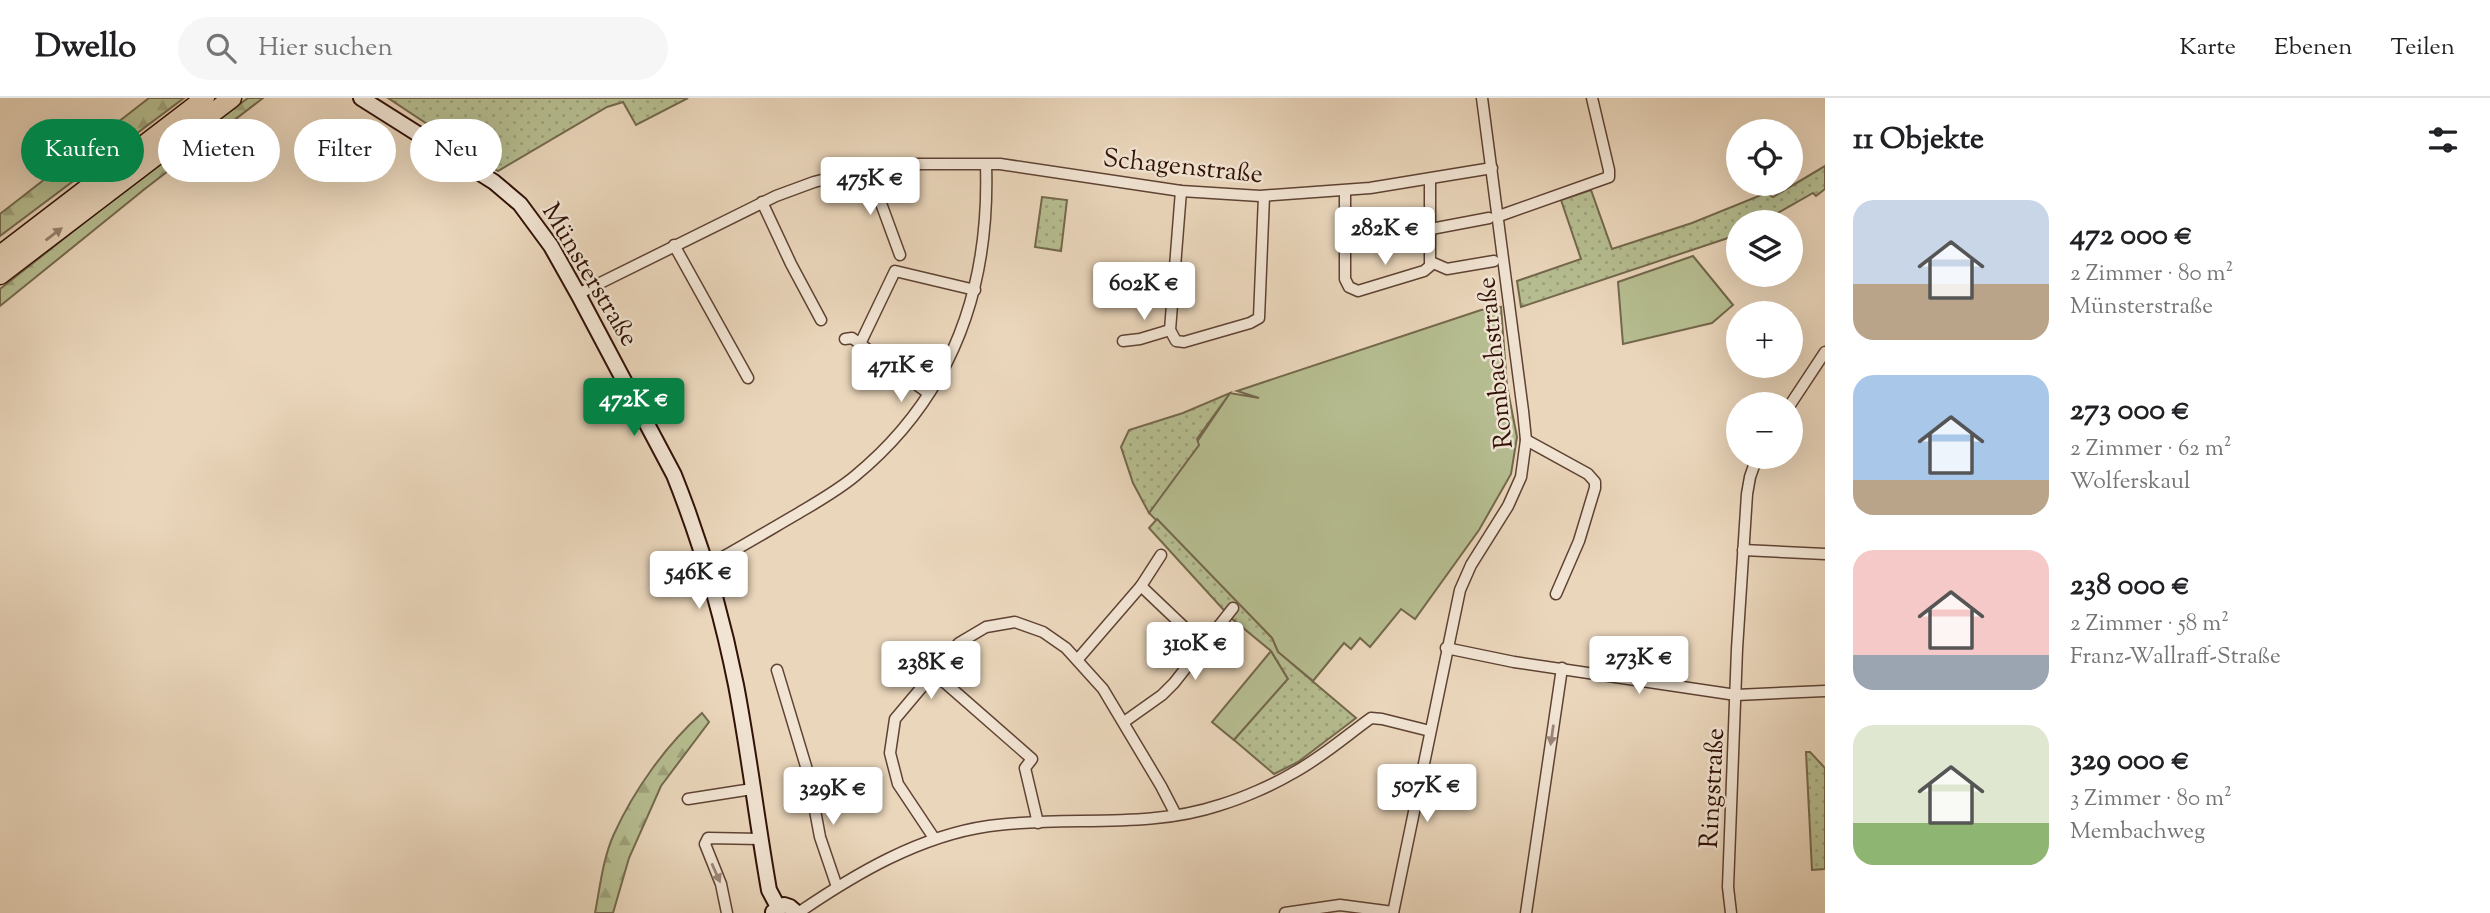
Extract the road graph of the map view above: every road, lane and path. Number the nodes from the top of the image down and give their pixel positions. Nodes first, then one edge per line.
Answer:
1 (205, 98) edge
2 (232, 98) edge
3 (361, 98) edge
4 (1482, 98) edge
5 (1592, 98) edge
6 (986, 165) junction
7 (868, 168) junction
8 (1492, 168) junction
9 (1430, 180) junction
10 (1181, 191) junction
11 (1345, 191) junction
12 (1264, 196) junction
13 (762, 202) junction
14 (1494, 217) junction
15 (1431, 229) junction
16 (674, 245) junction
17 (0, 255) edge
18 (900, 255) dead end
19 (1494, 261) dead end
20 (1431, 262) junction
21 (0, 275) edge
22 (975, 290) junction
23 (578, 293) junction
24 (821, 320) dead end
25 (1170, 330) junction
26 (845, 339) dead end
27 (1123, 341) dead end
28 (860, 344) junction
29 (1825, 352) edge
30 (748, 378) dead end
31 (1799, 392) edge
32 (928, 393) junction
33 (1526, 440) junction
34 (1752, 469) edge
35 (1743, 550) junction
36 (1825, 554) edge
37 (1161, 555) dead end
38 (705, 567) junction
39 (1141, 586) junction
40 (1556, 594) dead end
41 (1233, 608) dead end
42 (1204, 646) junction
43 (1446, 648) junction
44 (1077, 659) junction
45 (1562, 668) junction
46 (777, 670) dead end
47 (935, 674) junction
48 (1825, 691) edge
49 (1736, 695) junction
50 (1124, 722) junction
51 (1430, 730) junction
52 (752, 789) junction
53 (688, 799) dead end
54 (1176, 815) junction
55 (1038, 822) junction
56 (934, 838) junction
57 (760, 839) junction
58 (838, 887) junction
59 (775, 910) edge
60 (1393, 912) edge
61 (727, 913) edge
62 (797, 913) edge
63 (1285, 913) edge
64 (1526, 913) edge
65 (1731, 913) edge

1 - 17 highway
21 -> 2 highway
3 - 23 street, Münsterstraße
4 - 8 street, Rombachstraße
5 - 14 street
6 - 7 street, Schagenstraße
6 - 10 street, Schagenstraße
6 - 22 street
7 - 13 street, Schagenstraße
7 - 18 street
8 - 9 street, Schagenstraße
8 - 14 street, Rombachstraße
9 - 11 street, Schagenstraße
9 - 15 street
10 - 12 street, Schagenstraße
10 - 25 street
11 - 12 street, Schagenstraße
11 - 20 street
12 - 25 street
13 - 16 street, Schagenstraße
13 - 24 street
14 - 15 street
14 - 33 street, Rombachstraße
15 - 20 street
16 - 23 street, Schagenstraße
16 - 30 street
19 - 20 street
22 - 28 street
22 - 32 street
23 - 38 street, Münsterstraße
25 - 27 street
26 - 28 street
28 - 32 street
29 - 31 street
32 - 38 street
33 - 40 street
33 - 43 street, Rombachstraße
34 - 35 street, Ringstraße
35 - 36 street
35 - 49 street, Ringstraße
37 - 39 street
38 - 52 street, Münsterstraße
39 - 42 street
39 - 44 street
41 - 42 street
42 - 50 street
43 - 45 street
43 - 51 street, Rombachstraße
44 - 47 street
44 - 50 street
45 - 49 street
45 -> 64 street
46 - 58 street
47 - 55 street
47 - 56 street
48 - 49 street
49 - 65 street, Ringstraße
50 - 54 street
51 - 54 street
51 - 60 street, Rombachstraße
52 - 53 street
52 - 57 street, Münsterstraße
54 - 55 street
55 - 56 street
56 - 58 street
57 - 59 street, Münsterstraße
57 -> 61 street
58 - 62 street
59 - 62 street, Münsterstraße
60 - 63 street

